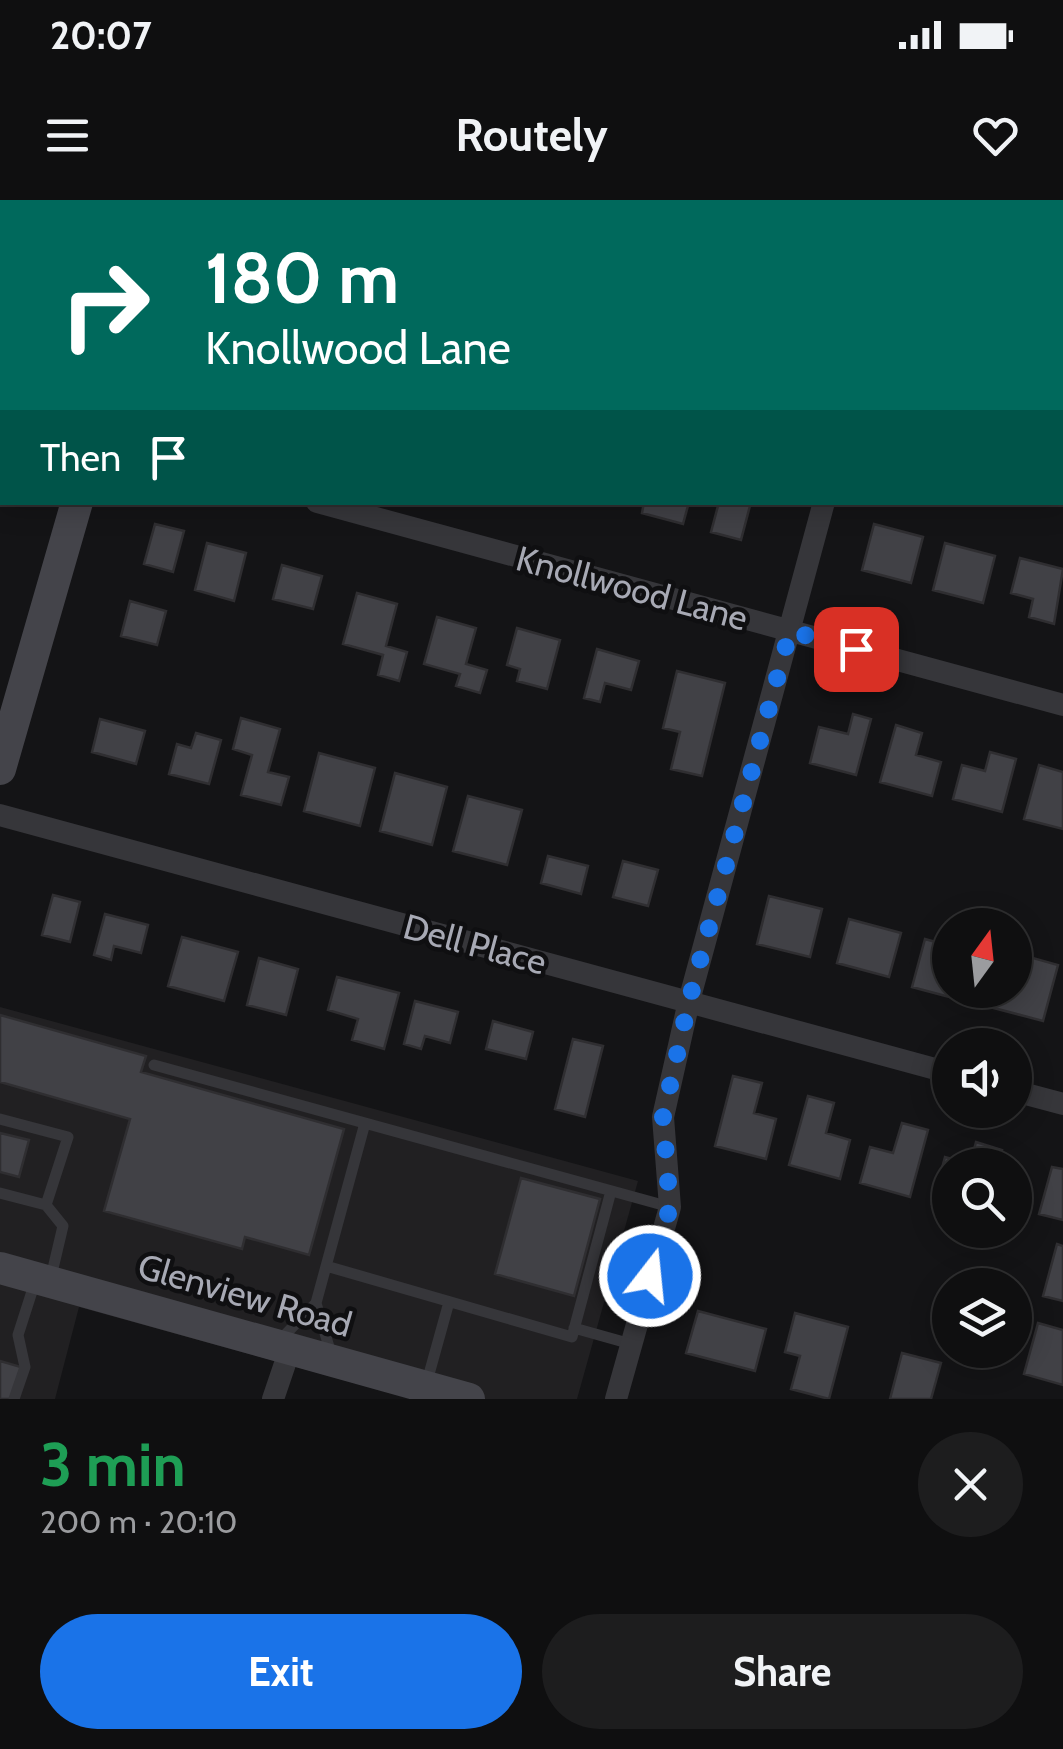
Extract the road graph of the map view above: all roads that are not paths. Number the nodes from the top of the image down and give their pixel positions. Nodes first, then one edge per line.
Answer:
1 (76, 505) edge
2 (327, 505) edge
3 (823, 505) edge
4 (790, 631) junction
5 (1063, 705) edge
6 (0, 768) edge
7 (0, 815) edge
8 (689, 1001) junction
9 (154, 1065) dead end
10 (932, 1068) edge
11 (1032, 1096) edge
12 (1063, 1104) edge
13 (0, 1119) edge
14 (365, 1123) junction
15 (611, 1191) junction
16 (0, 1193) edge
17 (46, 1205) junction
18 (670, 1207) junction
19 (326, 1266) junction
20 (0, 1268) edge
21 (43, 1280) junction
22 (449, 1302) junction
23 (316, 1303) junction
24 (574, 1328) junction
25 (0, 1332) edge
26 (18, 1335) junction
27 (630, 1344) junction
28 (283, 1347) junction
29 (333, 1361) junction
30 (426, 1387) junction
31 (14, 1399) edge
32 (274, 1399) edge
33 (470, 1399) edge
34 (616, 1399) edge

1 - 6 main road
2 - 4 street, Knollwood Lane
3 - 4 street
4 - 5 street, Knollwood Lane
4 - 8 street
7 - 8 street, Dell Place
8 - 10 street, Dell Place
8 - 18 street
9 - 14 lane
11 - 12 street
13 - 17 lane
14 - 15 lane
14 - 19 lane
15 - 18 lane
15 - 24 lane
16 - 17 lane
17 - 21 lane
18 - 27 street
19 - 22 lane
19 - 23 lane
20 - 21 main road, Glenview Road
21 - 26 lane
21 - 28 main road, Glenview Road
22 - 24 lane
22 - 30 lane
23 - 28 lane
23 - 29 lane
24 - 27 lane
25 - 26 lane
26 - 31 lane
27 - 34 street
28 - 29 main road, Glenview Road
28 - 32 street
29 - 30 main road, Glenview Road
30 - 33 main road, Glenview Road

